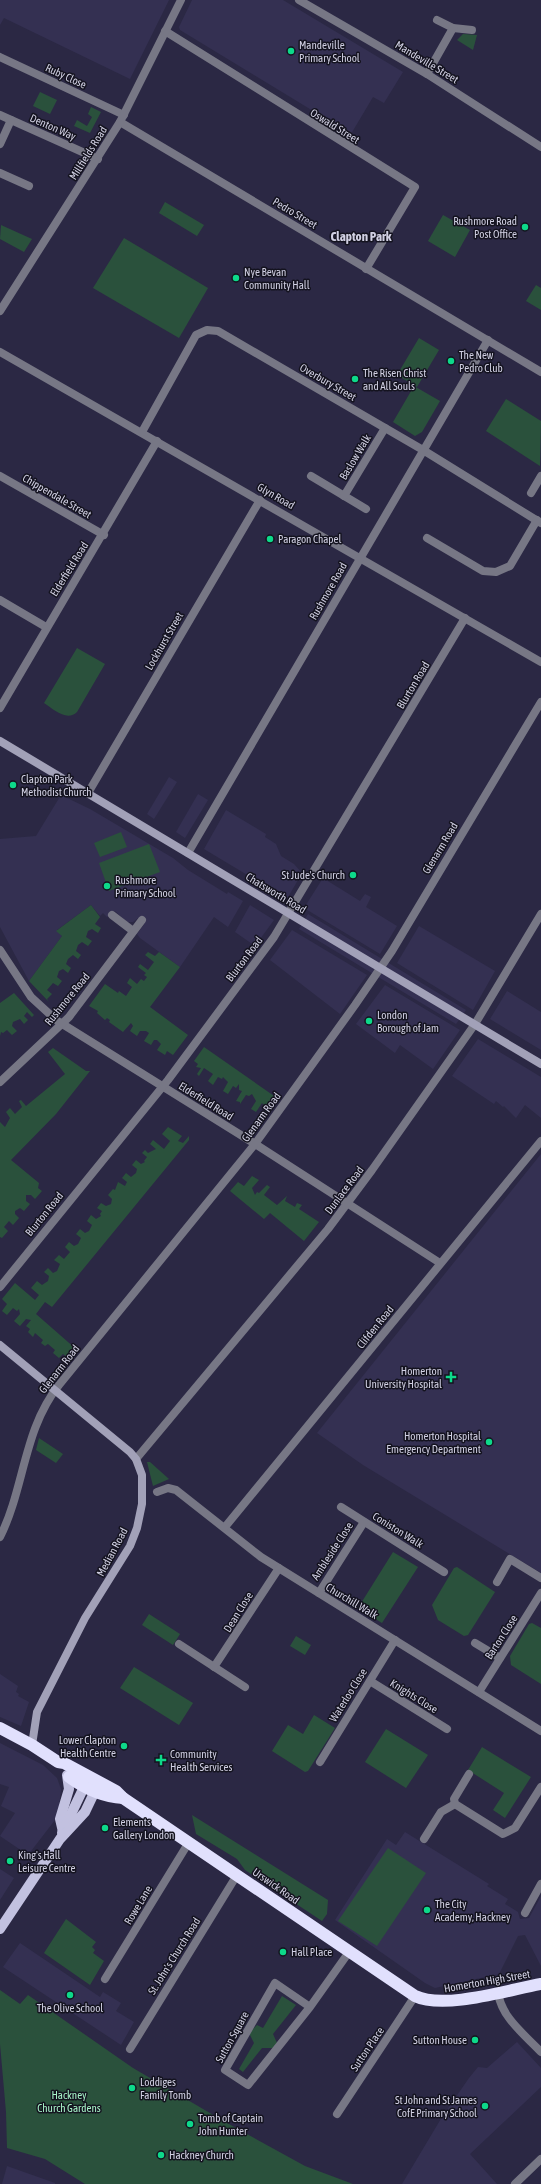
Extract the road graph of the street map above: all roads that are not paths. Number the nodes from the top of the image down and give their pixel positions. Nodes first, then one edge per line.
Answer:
1 (181, 0) edge
2 (299, 0) edge
3 (437, 20) dead end
4 (453, 28) junction
5 (472, 30) dead end
6 (165, 32) junction
7 (0, 57) edge
8 (426, 74) junction
9 (0, 115) edge
10 (122, 118) junction
11 (11, 120) junction
12 (0, 144) edge
13 (541, 147) edge
14 (98, 159) junction
15 (0, 173) edge
16 (28, 186) dead end
17 (366, 268) junction
18 (0, 311) edge
19 (488, 340) junction
20 (0, 352) edge
21 (541, 372) edge
22 (385, 428) junction
23 (142, 432) junction
24 (157, 441) junction
25 (423, 450) junction
26 (0, 476) edge
27 (311, 476) dead end
28 (541, 476) edge
29 (531, 493) dead end
30 (344, 496) junction
31 (260, 500) junction
32 (366, 509) dead end
33 (539, 521) edge
34 (104, 534) junction
35 (427, 538) dead end
36 (361, 557) junction
37 (0, 600) edge
38 (465, 618) junction
39 (46, 627) junction
40 (541, 662) edge
41 (541, 702) edge
42 (0, 708) edge
43 (0, 741) edge
44 (88, 793) junction
45 (188, 853) junction
46 (288, 913) junction
47 (541, 914) edge
48 (112, 915) dead end
49 (142, 920) dead end
50 (133, 931) junction
51 (0, 950) edge
52 (381, 967) junction
53 (64, 1024) junction
54 (475, 1024) junction
55 (541, 1064) edge
56 (0, 1082) edge
57 (162, 1086) junction
58 (541, 1141) edge
59 (255, 1144) junction
60 (348, 1203) junction
61 (440, 1263) junction
62 (0, 1287) edge
63 (0, 1345) edge
64 (55, 1390) junction
65 (136, 1459) junction
66 (157, 1492) dead end
67 (341, 1507) dead end
68 (364, 1522) junction
69 (225, 1527) junction
70 (0, 1537) edge
71 (279, 1568) junction
72 (444, 1572) dead end
73 (541, 1578) edge
74 (496, 1582) dead end
75 (319, 1593) junction
76 (541, 1593) edge
77 (395, 1640) junction
78 (475, 1643) dead end
79 (179, 1644) dead end
80 (500, 1658) junction
81 (214, 1667) junction
82 (370, 1681) junction
83 (245, 1687) dead end
84 (479, 1692) junction
85 (0, 1728) edge
86 (446, 1729) dead end
87 (541, 1731) edge
88 (32, 1745) junction
89 (58, 1762) junction
90 (320, 1762) dead end
91 (469, 1774) dead end
92 (68, 1776) junction
93 (92, 1784) junction
94 (541, 1787) edge
95 (455, 1804) junction
96 (62, 1835) junction
97 (424, 1839) dead end
98 (189, 1842) junction
99 (237, 1875) junction
100 (541, 1884) edge
101 (525, 1913) dead end
102 (0, 1929) edge
103 (349, 1952) junction
104 (105, 1979) dead end
105 (541, 1984) edge
106 (498, 1993) junction
107 (415, 1996) junction
108 (310, 2007) junction
109 (130, 2049) dead end
110 (541, 2052) edge
111 (337, 2114) dead end
112 (541, 2159) edge
113 (515, 2184) edge

1 - 6 street, Millfields Road
2 - 8 street, Mandeville Street
3 - 4 street
4 - 5 street
4 - 8 street
6 - 10 street, Millfields Road
6 - 17 street, Oswald Street
7 - 10 street, Ruby Close
8 - 13 street, Mandeville Street
9 - 11 street, Denton Way
10 - 14 street, Millfields Road
10 - 17 street, Pedro Street
11 - 12 street
11 - 14 street, Denton Way
14 - 18 street, Millfields Road
15 - 16 street
17 - 19 street, Pedro Street
19 - 21 street, Pedro Street
19 - 25 street, Rushmore Road
20 - 23 street, Glyn Road
22 - 23 street, Overbury Street
22 - 25 street, Overbury Street
22 - 30 street, Baslow Walk
23 - 24 street, Glyn Road
24 - 31 street, Glyn Road
24 - 34 street, Elderfield Road
25 - 33 street, Overbury Street
25 - 36 street, Rushmore Road
26 - 34 street, Chippendale Street
27 - 30 street, Baslow Walk
28 - 29 street
30 - 32 street, Baslow Walk
31 - 36 street, Glyn Road
31 - 44 street, Lockhurst Street
33 - 35 street
34 - 39 street, Elderfield Road
36 - 38 street, Glyn Road
36 - 45 street, Rushmore Road
37 - 39 street
38 - 40 street, Glyn Road
38 - 46 street, Blurton Road
39 - 42 street, Elderfield Road
41 - 52 street, Glenarm Road
43 - 44 street, Chatsworth Road
44 - 45 street, Chatsworth Road
45 - 46 street, Chatsworth Road
46 - 52 street, Chatsworth Road
46 - 57 street, Blurton Road
47 - 54 street, Dunlace Road
48 - 50 street
49 - 50 street, Rushmore Road
50 - 53 street, Rushmore Road
51 - 53 street, Elderfield Road
52 - 54 street, Chatsworth Road
52 - 59 street, Glenarm Road
53 - 56 street, Rushmore Road
53 - 57 street, Elderfield Road
54 - 55 street, Chatsworth Road
54 - 60 street, Dunlace Road
57 - 59 street, Elderfield Road
57 - 62 street, Blurton Road
58 - 61 street, Clifden Road
59 - 60 street, Elderfield Road
59 - 64 street, Glenarm Road
60 - 61 street, Elderfield Road
60 - 65 street, Dunlace Road
61 - 69 street, Clifden Road
63 - 64 street
64 - 65 street
64 - 70 street, Glenarm Road
65 - 88 street, Median Road
66 - 69 street, Churchill Walk
67 - 68 street, Coniston Walk
68 - 72 street, Coniston Walk
68 - 75 street, Ambleside Close
69 - 71 street, Churchill Walk
71 - 75 street, Churchill Walk
71 - 81 street, Dean Close
73 - 74 street
75 - 77 street, Churchill Walk
76 - 80 street, Barton Close
77 - 82 street, Waterloo Close
77 - 84 street, Churchill Walk
78 - 80 street
79 - 81 street
80 - 84 street, Barton Close
81 - 83 street
82 - 86 street, Knights Close
82 - 90 street, Waterloo Close
84 - 87 street, Churchill Walk
85 - 88 highway
88 - 89 highway
89 - 92 highway
89 - 93 highway
91 - 95 street
92 - 93 highway
92 - 96 main road
93 - 96 main road
93 - 98 highway, Urswick Road
94 - 95 street
95 - 97 street
96 - 102 main road
98 - 99 highway, Urswick Road
98 - 104 street, Rowe Lane
99 - 103 highway, Urswick Road
99 - 109 street, St. John's Church Road
100 - 101 street
103 - 107 highway, Urswick Road
103 - 108 street, Sutton Square
105 - 106 highway, Homerton High Street
106 - 107 highway, Homerton High Street
106 - 110 street
107 - 111 street, Sutton Place
108 - 108 street, Sutton Square
112 - 113 street

